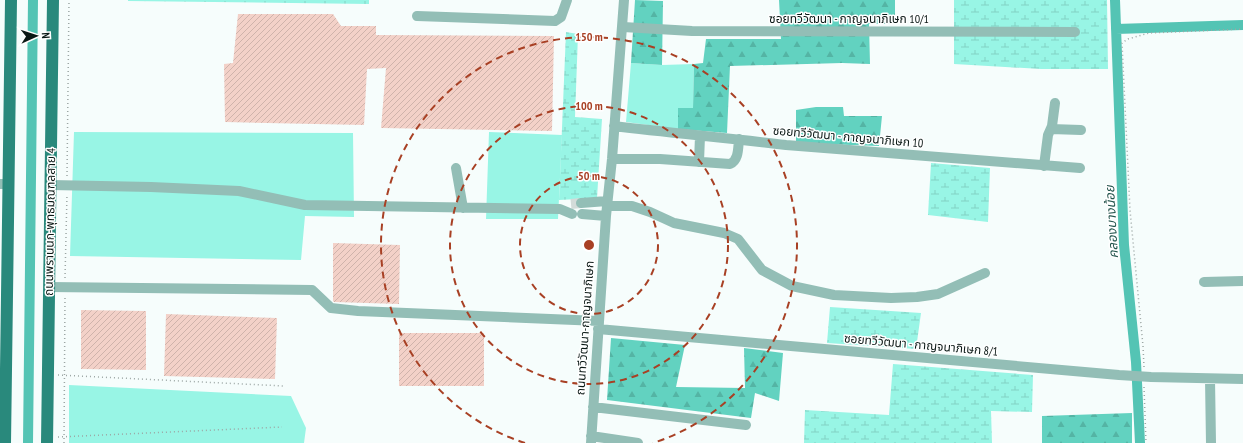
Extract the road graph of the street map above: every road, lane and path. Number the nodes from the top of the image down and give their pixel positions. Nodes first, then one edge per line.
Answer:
1 (11, 0) edge
2 (53, 0) edge
3 (69, 0) edge
4 (567, 0) edge
5 (624, 0) edge
6 (417, 16) dead end
7 (623, 28) junction
8 (1243, 29) edge
9 (1075, 32) dead end
10 (1054, 103) dead end
11 (614, 126) junction
12 (1051, 129) junction
13 (1081, 130) dead end
14 (700, 136) junction
15 (739, 139) junction
16 (612, 159) junction
17 (699, 162) junction
18 (1044, 166) junction
19 (456, 168) dead end
20 (1080, 168) dead end
21 (4, 184) edge
22 (51, 185) junction
23 (67, 185) junction
24 (582, 203) tunnel mouth
25 (463, 208) junction
26 (607, 208) junction
27 (985, 273) dead end
28 (1243, 281) edge
29 (1204, 282) dead end
30 (49, 287) junction
31 (65, 287) junction
32 (598, 325) junction
33 (48, 374) junction
34 (64, 375) junction
35 (1148, 375) junction
36 (1243, 378) edge
37 (1210, 379) junction
38 (284, 386) dead end
39 (1144, 386) dead end
40 (593, 407) junction
41 (746, 425) dead end
42 (282, 427) dead end
43 (64, 436) junction
44 (47, 440) edge
45 (591, 440) edge
46 (5, 443) edge
47 (64, 443) edge
48 (638, 443) edge
49 (1146, 443) edge
50 (1211, 443) edge

1 - 21 main road
2 - 22 main road, ถนนพรานนก-พุทธมณฑลสาย 4
3 - 23 path
4 - 6 street
5 - 7 street, ถนนทวีวัฒนา-กาญจนาภิเษก
7 - 9 street, ซอยทวีวัฒนา - กาญจนาภิเษก 10/1
7 - 11 street, ถนนทวีวัฒนา-กาญจนาภิเษก
8 - 35 path
10 - 12 street
11 - 14 street, ซอยทวีวัฒนา - กาญจนาภิเษก 10
11 - 16 street, ถนนทวีวัฒนา-กาญจนาภิเษก
12 - 13 street
12 - 18 street
14 - 15 street, ซอยทวีวัฒนา - กาญจนาภิเษก 10
14 - 17 street
15 - 17 street
15 - 18 street, ซอยทวีวัฒนา - กาญจนาภิเษก 10
16 - 17 street
16 - 26 street, ถนนทวีวัฒนา-กาญจนาภิเษก
18 - 20 street, ซอยทวีวัฒนา - กาญจนาภิเษก 10
19 - 25 street
21 - 46 main road
22 - 23 street
22 - 30 main road, ถนนพรานนก-พุทธมณฑลสาย 4
23 - 25 street
23 - 31 path
24 - 26 street
25 - 26 street
26 - 27 street
26 - 32 street, ถนนทวีวัฒนา-กาญจนาภิเษก
28 - 29 street
30 - 31 street, ซอยทวีวัฒนา - กาญจนาภิเษก 8/1
30 - 33 main road, ถนนพรานนก-พุทธมณฑลสาย 4
31 - 32 street, ซอยทวีวัฒนา - กาญจนาภิเษก 8/1
31 - 34 path
32 - 35 street, ซอยทวีวัฒนา - กาญจนาภิเษก 8/1
32 - 40 street, ถนนทวีวัฒนา-กาญจนาภิเษก
33 - 34 path
33 - 44 main road, ถนนพรานนก-พุทธมณฑลสาย 4
34 - 38 path
34 - 43 path
35 - 37 street, ซอยทวีวัฒนา - กาญจนาภิเษก 8/1
36 - 37 street, ซอยทวีวัฒนา - กาญจนาภิเษก 8/1
37 - 50 street
39 - 49 path
40 - 41 street
40 - 45 street, ถนนทวีวัฒนา-กาญจนาภิเษก
42 - 43 path
43 - 44 path
43 - 47 path
45 - 48 street

